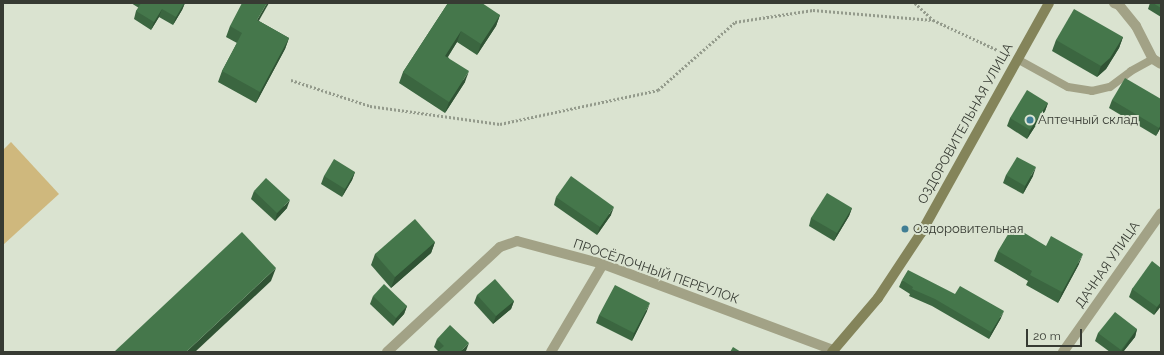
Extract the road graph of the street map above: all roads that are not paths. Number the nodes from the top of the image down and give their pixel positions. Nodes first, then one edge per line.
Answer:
1 (1049, 3) edge
2 (1114, 3) edge
3 (1018, 59) junction
4 (1157, 62) edge
5 (1161, 213) edge
6 (603, 264) junction
7 (832, 351) edge
8 (387, 352) edge
9 (551, 352) edge
10 (1063, 352) edge

1 - 3 street, ОЗДОРОВИТЕЛЬНАЯ УЛИЦА
2 - 4 street
3 - 4 lane
3 - 7 street, ОЗДОРОВИТЕЛЬНАЯ УЛИЦА
5 - 10 street, ДАЧНАЯ УЛИЦА
6 - 7 street, ПРОСЁЛОЧНЫЙ ПЕРЕУЛОК
6 - 8 street, ПРОСЁЛОЧНЫЙ ПЕРЕУЛОК
6 - 9 street

